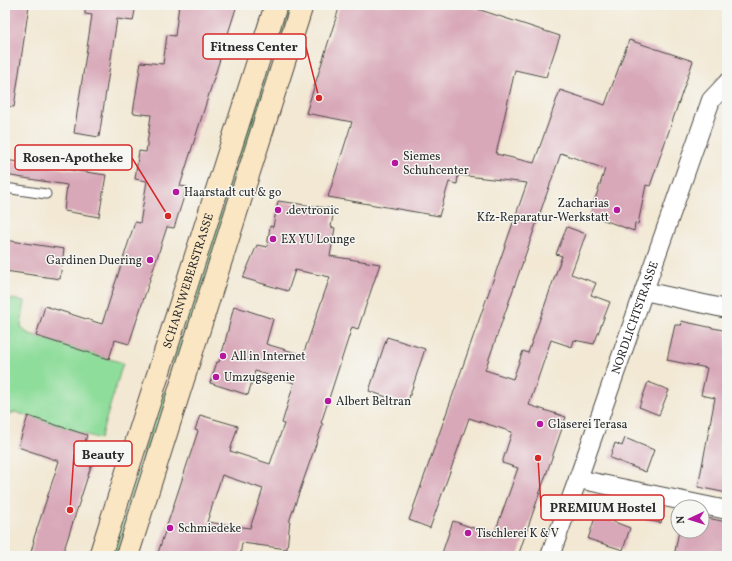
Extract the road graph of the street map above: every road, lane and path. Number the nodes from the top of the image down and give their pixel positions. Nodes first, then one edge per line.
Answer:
1 (276, 5) edge
2 (302, 5) edge
3 (727, 83) edge
4 (5, 188) edge
5 (46, 194) dead end
6 (644, 291) junction
7 (727, 309) edge
8 (578, 480) junction
9 (727, 510) edge
10 (100, 556) edge
11 (127, 556) edge
12 (550, 556) edge

1 - 10 main road, SCHARNWEBERSTRASSE
2 - 11 main road, SCHARNWEBERSTRASSE
3 - 6 street, NORDLICHTSTRASSE
4 - 5 lane
6 - 7 street
6 - 8 street, NORDLICHTSTRASSE
8 - 9 street
8 - 12 street, NORDLICHTSTRASSE

